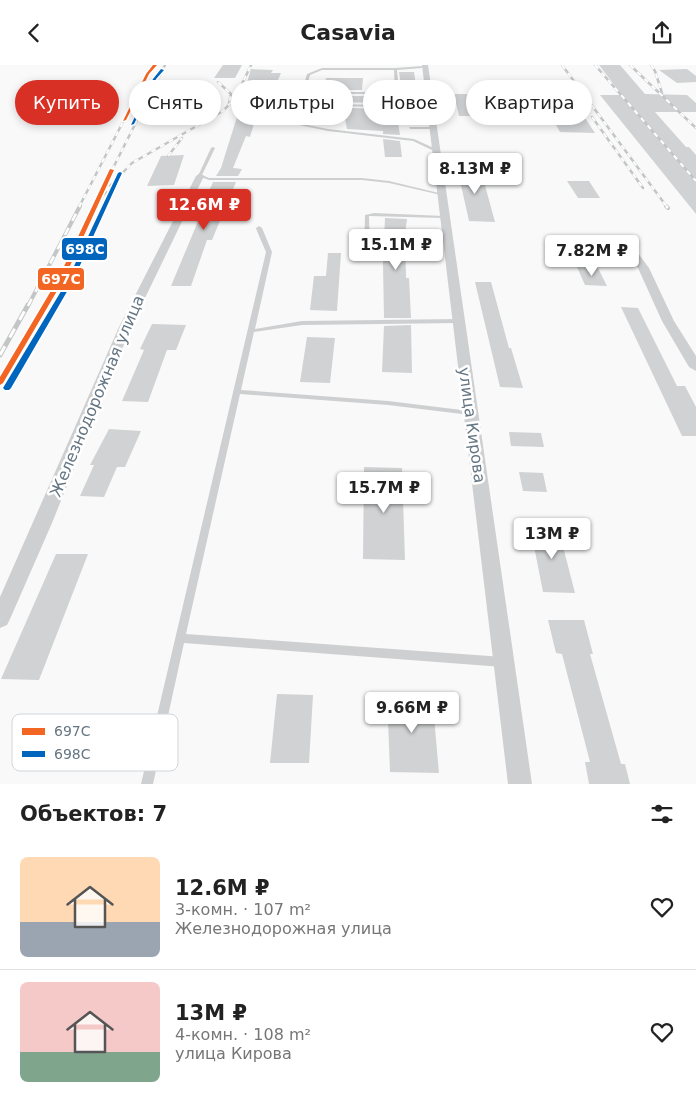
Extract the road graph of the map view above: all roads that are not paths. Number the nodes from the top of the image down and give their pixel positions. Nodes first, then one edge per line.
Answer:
1 (423, 66) edge
2 (395, 69) junction
3 (307, 80) edge
4 (396, 80) edge
5 (300, 125) edge
6 (410, 128) dead end
7 (432, 128) junction
8 (213, 148) dead end
9 (435, 149) junction
10 (200, 175) junction
11 (441, 194) junction
12 (444, 217) junction
13 (259, 228) dead end
14 (622, 239) dead end
15 (368, 252) dead end
16 (458, 321) junction
17 (251, 331) junction
18 (696, 367) edge
19 (237, 392) junction
20 (470, 413) junction
21 (0, 619) edge
22 (180, 638) junction
23 (503, 663) junction
24 (163, 714) edge
25 (150, 771) edge
26 (147, 784) edge
27 (520, 784) edge

1 - 2 lane
1 - 7 street, улица Кирова
2 - 3 lane
2 - 4 lane
5 - 9 lane
6 - 7 lane
7 - 9 street, улица Кирова
8 - 10 lane
9 - 11 street, улица Кирова
10 - 11 lane
10 - 21 street, Железнодорожная улица
11 - 12 street, улица Кирова
12 - 15 lane
12 - 16 street, улица Кирова
13 - 17 lane
14 - 18 street
16 - 17 lane
16 - 20 street, улица Кирова
17 - 19 lane
19 - 20 lane
19 - 22 lane
20 - 23 street, улица Кирова
22 - 23 lane
22 - 24 lane
23 - 27 street, улица Кирова
25 - 26 lane

